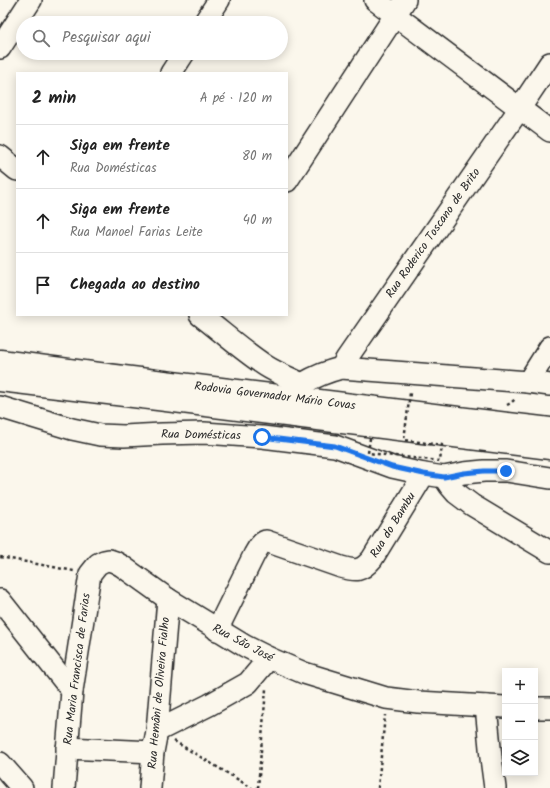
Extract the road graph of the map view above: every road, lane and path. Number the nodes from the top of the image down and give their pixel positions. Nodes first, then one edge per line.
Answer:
1 (31, 0) edge
2 (219, 0) edge
3 (375, 0) edge
4 (400, 8) edge
5 (21, 16) edge
6 (209, 16) edge
7 (16, 23) edge
8 (0, 48) edge
9 (179, 60) edge
10 (550, 63) edge
11 (172, 72) edge
12 (520, 108) junction
13 (550, 131) edge
14 (0, 156) edge
15 (16, 169) edge
16 (288, 179) edge
17 (201, 316) edge
18 (550, 347) edge
19 (0, 361) edge
20 (341, 368) junction
21 (0, 380) edge
22 (528, 382) junction
23 (550, 385) edge
24 (300, 391) junction
25 (410, 393) dead end
26 (0, 407) edge
27 (550, 429) edge
28 (370, 438) dead end
29 (550, 448) edge
30 (434, 476) junction
31 (550, 478) edge
32 (550, 552) edge
33 (0, 556) edge
34 (90, 574) junction
35 (168, 599) junction
36 (0, 600) edge
37 (217, 630) junction
38 (269, 658) junction
39 (266, 689) dead end
40 (72, 692) junction
41 (386, 698) junction
42 (495, 707) edge
43 (538, 708) edge
44 (550, 708) edge
45 (157, 731) junction
46 (67, 748) junction
47 (153, 752) junction
48 (0, 763) edge
49 (22, 788) edge
50 (64, 788) edge
51 (150, 788) edge
52 (252, 788) edge
53 (258, 788) edge
54 (378, 788) edge
55 (495, 788) edge

1 - 5 street
2 - 6 street
3 - 4 street
4 - 12 street
4 - 16 street
7 - 8 street
9 - 11 street
10 - 12 street, Rua Roderico Toscano de Brito
12 - 13 street
12 - 20 street, Rua Roderico Toscano de Brito
14 - 15 street
17 - 24 street
18 - 22 street
19 - 24 highway, Rodovia Governador Mário Covas
20 - 22 street
20 - 24 street
21 - 29 highway, Rodovia Governador Mário Covas
22 - 23 street
24 - 27 highway, Rodovia Governador Mário Covas
25 - 28 path, bridge
26 - 30 street, Rua Domésticas
30 - 31 street
30 - 32 street
30 - 37 street, Rua do Bambu
33 - 34 path
34 - 35 street, Rua São José
34 - 40 street, Rua Maria Francisca de Farias
35 - 37 street, Rua São José
35 - 45 street, Rua Hemâni de Oliveira Fialho
36 - 40 street
37 - 38 street, Rua São José
38 - 41 street, Rua São José
38 - 45 street
39 - 53 path
40 - 46 street, Rua Maria Francisca de Farias
41 - 42 street, Rua São José
41 - 54 path
42 - 55 street
43 - 44 street
45 - 47 street, Rua Hemâni de Oliveira Fialho
45 - 52 path
46 - 47 street
46 - 50 street, Rua Maria Francisca de Farias
47 - 51 street, Rua Hemâni de Oliveira Fialho
48 - 49 street

